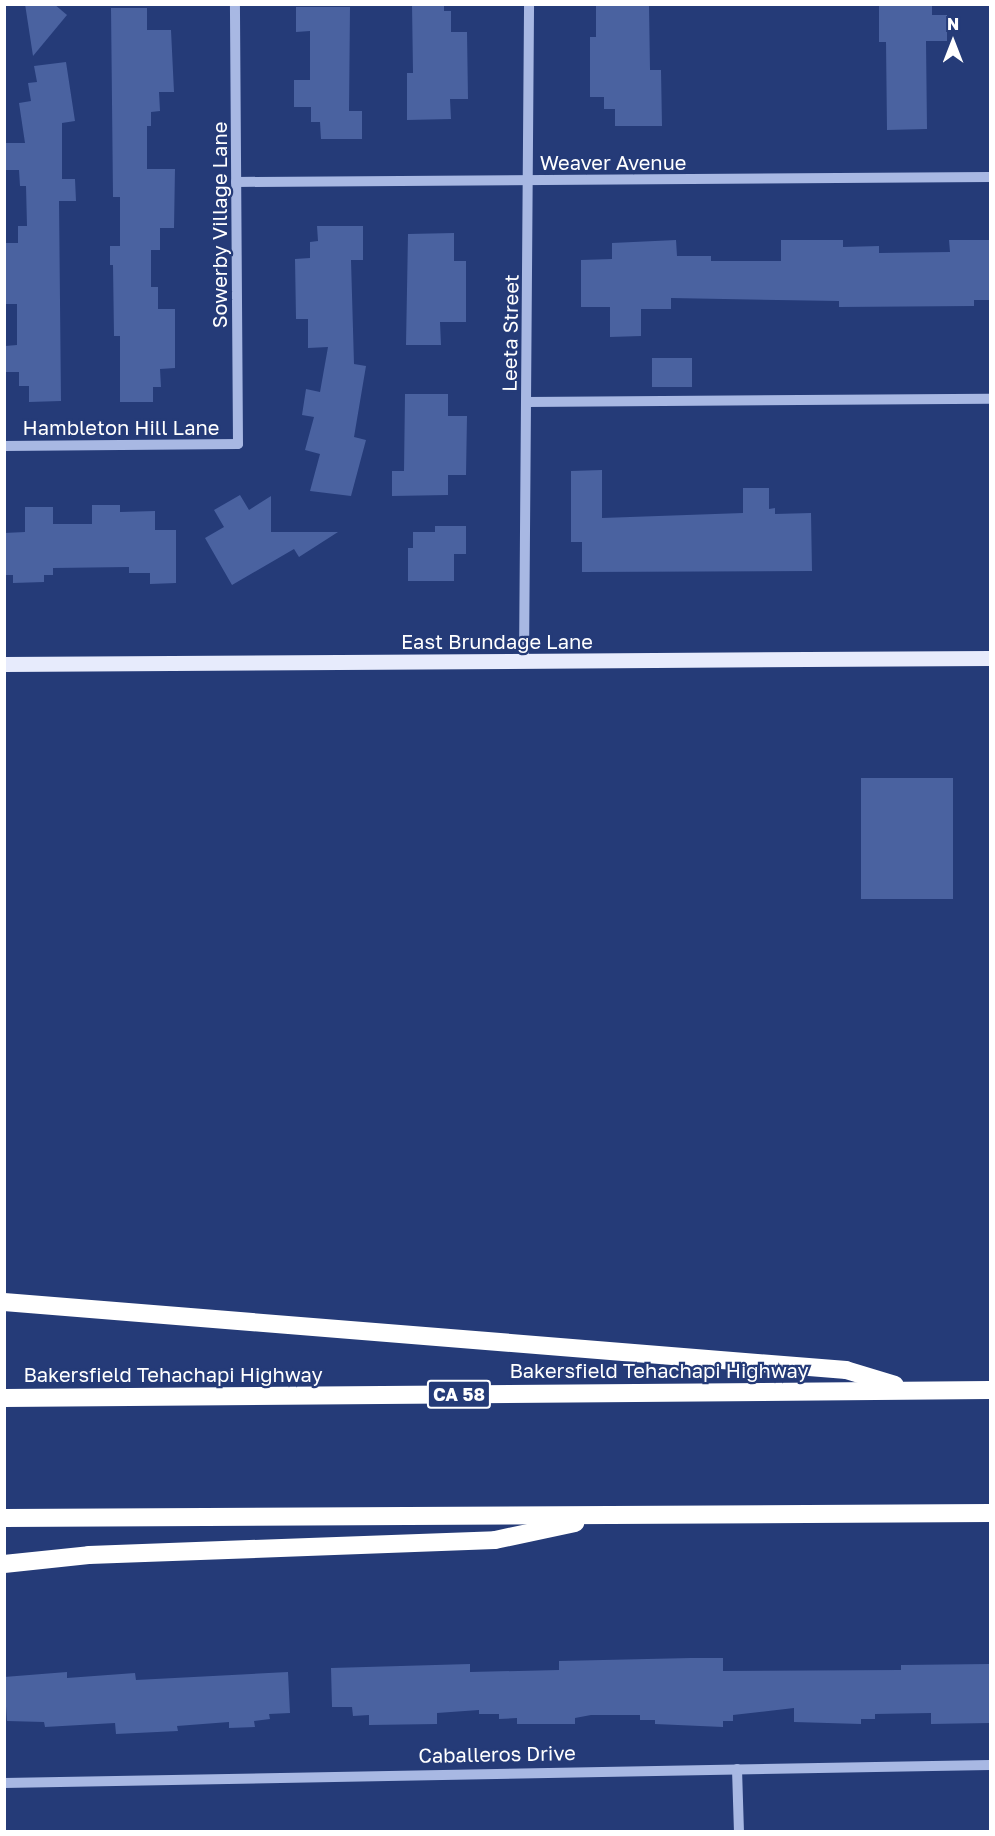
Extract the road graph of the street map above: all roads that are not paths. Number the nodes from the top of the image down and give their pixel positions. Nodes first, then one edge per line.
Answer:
1 (235, 4) edge
2 (529, 4) edge
3 (990, 177) edge
4 (529, 181) junction
5 (236, 182) junction
6 (990, 399) edge
7 (527, 402) junction
8 (238, 444) joint
9 (4, 446) edge
10 (990, 658) edge
11 (524, 662) junction
12 (4, 664) edge
13 (4, 1302) edge
14 (914, 1390) junction
15 (990, 1390) edge
16 (4, 1398) edge
17 (990, 1513) edge
18 (612, 1515) junction
19 (4, 1518) edge
20 (4, 1564) edge
21 (990, 1765) edge
22 (737, 1769) junction
23 (4, 1783) edge
24 (739, 1832) edge

1 - 5 street, Sowerby Village Lane
2 - 4 street, Leeta Street
3 - 4 street, Weaver Avenue
4 - 5 street, Weaver Avenue
4 - 7 street, Leeta Street
5 - 8 street, Sowerby Village Lane
6 - 7 street
7 - 11 street, Leeta Street
8 - 9 street, Hambleton Hill Lane
10 - 11 main road, East Brundage Lane
11 - 12 main road, East Brundage Lane
13 - 14 highway
14 - 15 highway, Bakersfield Tehachapi Highway / CA 58
14 - 16 highway, Bakersfield Tehachapi Highway / CA 58
17 - 18 highway
18 - 19 highway
18 - 20 highway
21 - 22 street, Caballeros Drive
22 - 23 street, Caballeros Drive
22 - 24 street

